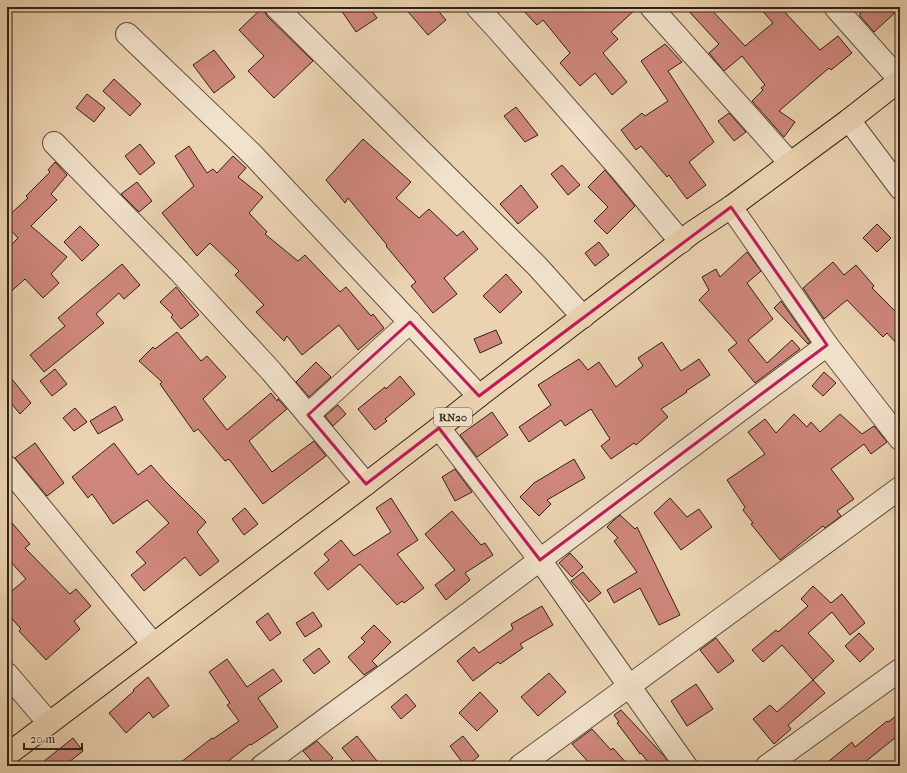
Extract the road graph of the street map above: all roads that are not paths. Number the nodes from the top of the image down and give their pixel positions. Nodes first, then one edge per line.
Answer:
1 (276, 7) edge
2 (477, 7) edge
3 (651, 7) edge
4 (835, 7) edge
5 (127, 34) dead end
6 (900, 80) edge
7 (849, 120) junction
8 (54, 143) dead end
9 (790, 163) junction
10 (900, 188) edge
11 (731, 207) junction
12 (681, 242) junction
13 (583, 317) junction
14 (410, 322) junction
15 (827, 345) junction
16 (479, 396) junction
17 (308, 415) junction
18 (439, 428) junction
19 (900, 439) edge
20 (7, 467) edge
21 (366, 484) junction
22 (900, 488) edge
23 (540, 560) junction
24 (153, 644) junction
25 (900, 670) edge
26 (7, 674) edge
27 (629, 686) junction
28 (49, 723) junction
29 (7, 755) edge
30 (262, 766) edge
31 (520, 766) edge
32 (686, 766) edge
33 (767, 766) edge

1 - 13 street
2 - 12 street
3 - 9 street
4 - 6 street
5 - 14 street
6 - 7 main road, RN20
7 - 9 main road, RN20
7 - 10 street
8 - 17 street
9 - 11 main road, RN20
11 - 12 main road, RN20
11 - 15 street
12 - 13 main road, RN20
13 - 16 main road, RN20
14 - 16 street
14 - 17 street
15 - 19 street
15 - 23 street
16 - 18 main road, RN20
17 - 21 street
18 - 21 main road, RN20
18 - 23 street
20 - 24 street
21 - 24 main road, RN20
22 - 27 street
23 - 27 street
23 - 30 street
24 - 28 main road, RN20
25 - 33 street
26 - 28 street
27 - 31 street
27 - 32 street
28 - 29 main road, RN20

